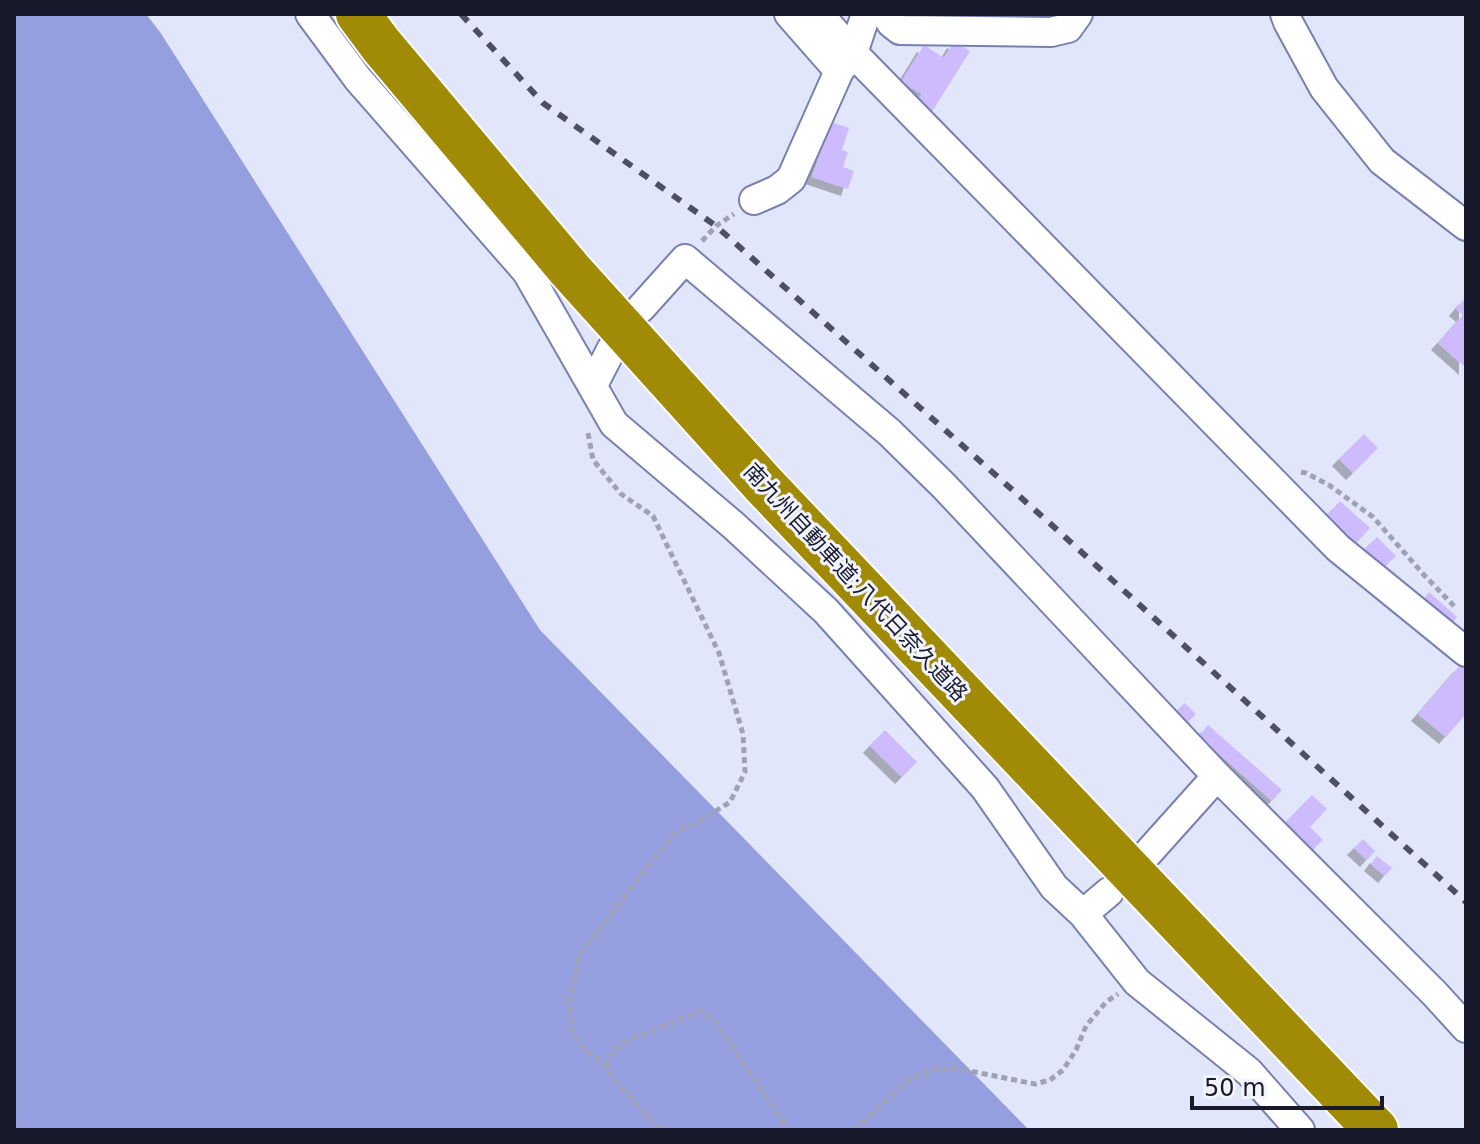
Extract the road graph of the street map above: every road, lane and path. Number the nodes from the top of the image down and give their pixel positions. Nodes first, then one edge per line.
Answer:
1 (310, 14) edge
2 (358, 14) edge
3 (789, 14) edge
4 (819, 14) edge
5 (866, 14) edge
6 (886, 14) edge
7 (1078, 14) edge
8 (1285, 14) edge
9 (846, 62) junction
10 (754, 200) dead end
11 (1466, 226) edge
12 (641, 308) dead end
13 (612, 348) dead end
14 (593, 385) junction
15 (1265, 475) junction
16 (1456, 607) dead end
17 (1466, 652) edge
18 (1217, 776) junction
19 (1148, 853) dead end
20 (1109, 892) dead end
21 (1083, 914) junction
22 (1137, 982) junction
23 (1466, 1028) edge
24 (607, 1067) junction
25 (660, 1130) edge
26 (789, 1130) edge
27 (854, 1130) edge
28 (1300, 1130) edge
29 (1376, 1130) edge

1 - 14 street
2 - 29 highway, 南九州自動車道;八代日奈久道路
3 - 9 street
4 - 9 street
5 - 9 street
6 - 7 street
8 - 11 street
9 - 10 street
9 - 15 street
12 - 18 street
13 - 14 street
14 - 21 street
14 - 24 path
15 - 16 path
15 - 17 street
18 - 19 street
18 - 23 street
20 - 21 street
21 - 22 street
22 - 27 path
22 - 28 street
24 - 25 path
24 - 26 path

